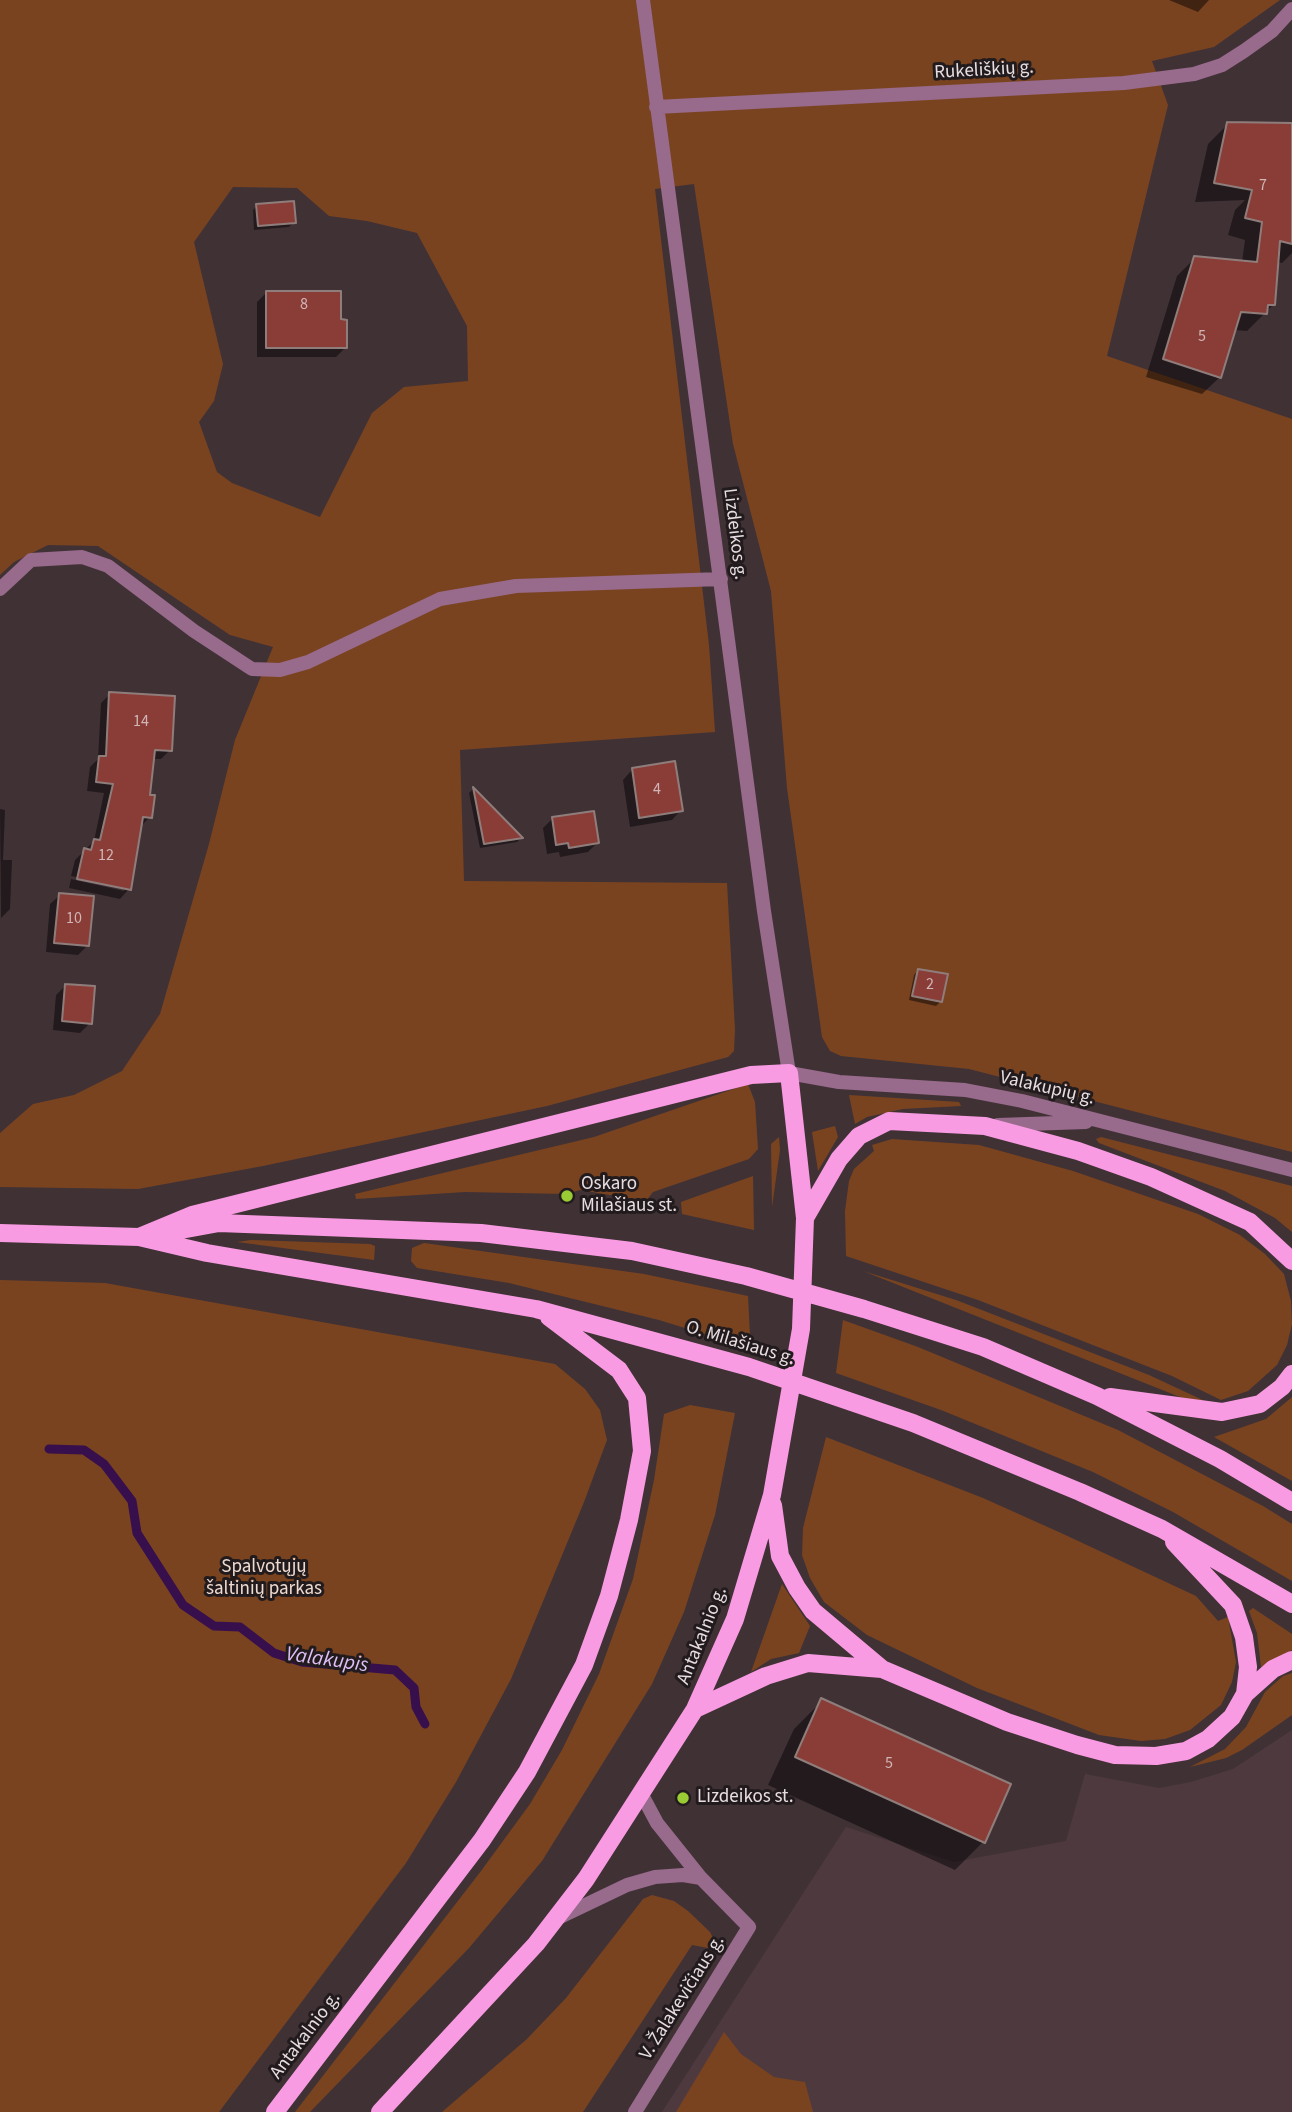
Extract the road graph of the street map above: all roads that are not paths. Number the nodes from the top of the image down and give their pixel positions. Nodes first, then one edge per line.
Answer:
1 (643, 0) edge
2 (1292, 9) edge
3 (656, 107) junction
4 (721, 579) junction
5 (0, 589) edge
6 (789, 1073) junction
7 (1101, 1121) junction
8 (985, 1126) junction
9 (1292, 1170) edge
10 (805, 1219) junction
11 (0, 1233) edge
12 (139, 1237) junction
13 (1292, 1261) edge
14 (536, 1309) junction
15 (1292, 1374) edge
16 (1097, 1396) junction
17 (772, 1495) junction
18 (1292, 1503) edge
19 (1162, 1529) junction
20 (1292, 1604) edge
21 (1292, 1661) edge
22 (883, 1669) junction
23 (1245, 1694) junction
24 (695, 1709) junction
25 (642, 1795) junction
26 (701, 1878) junction
27 (558, 1918) junction
28 (382, 2109) edge
29 (275, 2112) edge
30 (635, 2112) edge

1 - 3 street, Lizdeikos g.
2 - 3 street, Rukeliškių g.
3 - 4 street, Lizdeikos g.
4 - 5 street
4 - 6 street, Lizdeikos g.
6 - 7 street, Valakupių g.
6 - 10 main road, Antakalnio g.
6 - 12 main road
7 - 8 street
7 - 9 street, Valakupių g.
8 - 10 main road
8 - 13 main road
10 - 17 main road, Antakalnio g.
11 - 12 main road, O. Milašiaus g.
12 - 14 main road, O. Milašiaus g.
12 - 16 main road, O. Milašiaus g.
14 - 19 main road, O. Milašiaus g.
14 - 29 main road, Antakalnio g.
15 - 16 main road
16 - 18 main road, O. Milašiaus g.
17 - 22 main road
17 - 24 main road, Antakalnio g.
19 - 20 main road, O. Milašiaus g.
19 - 23 main road
21 - 23 main road
22 - 23 main road
22 - 24 main road
24 - 25 main road, Antakalnio g.
25 - 26 street, V. Žalakevičiaus g.
25 - 27 main road, Antakalnio g.
26 - 27 street
26 - 30 street, V. Žalakevičiaus g.
27 - 28 main road, Antakalnio g.

